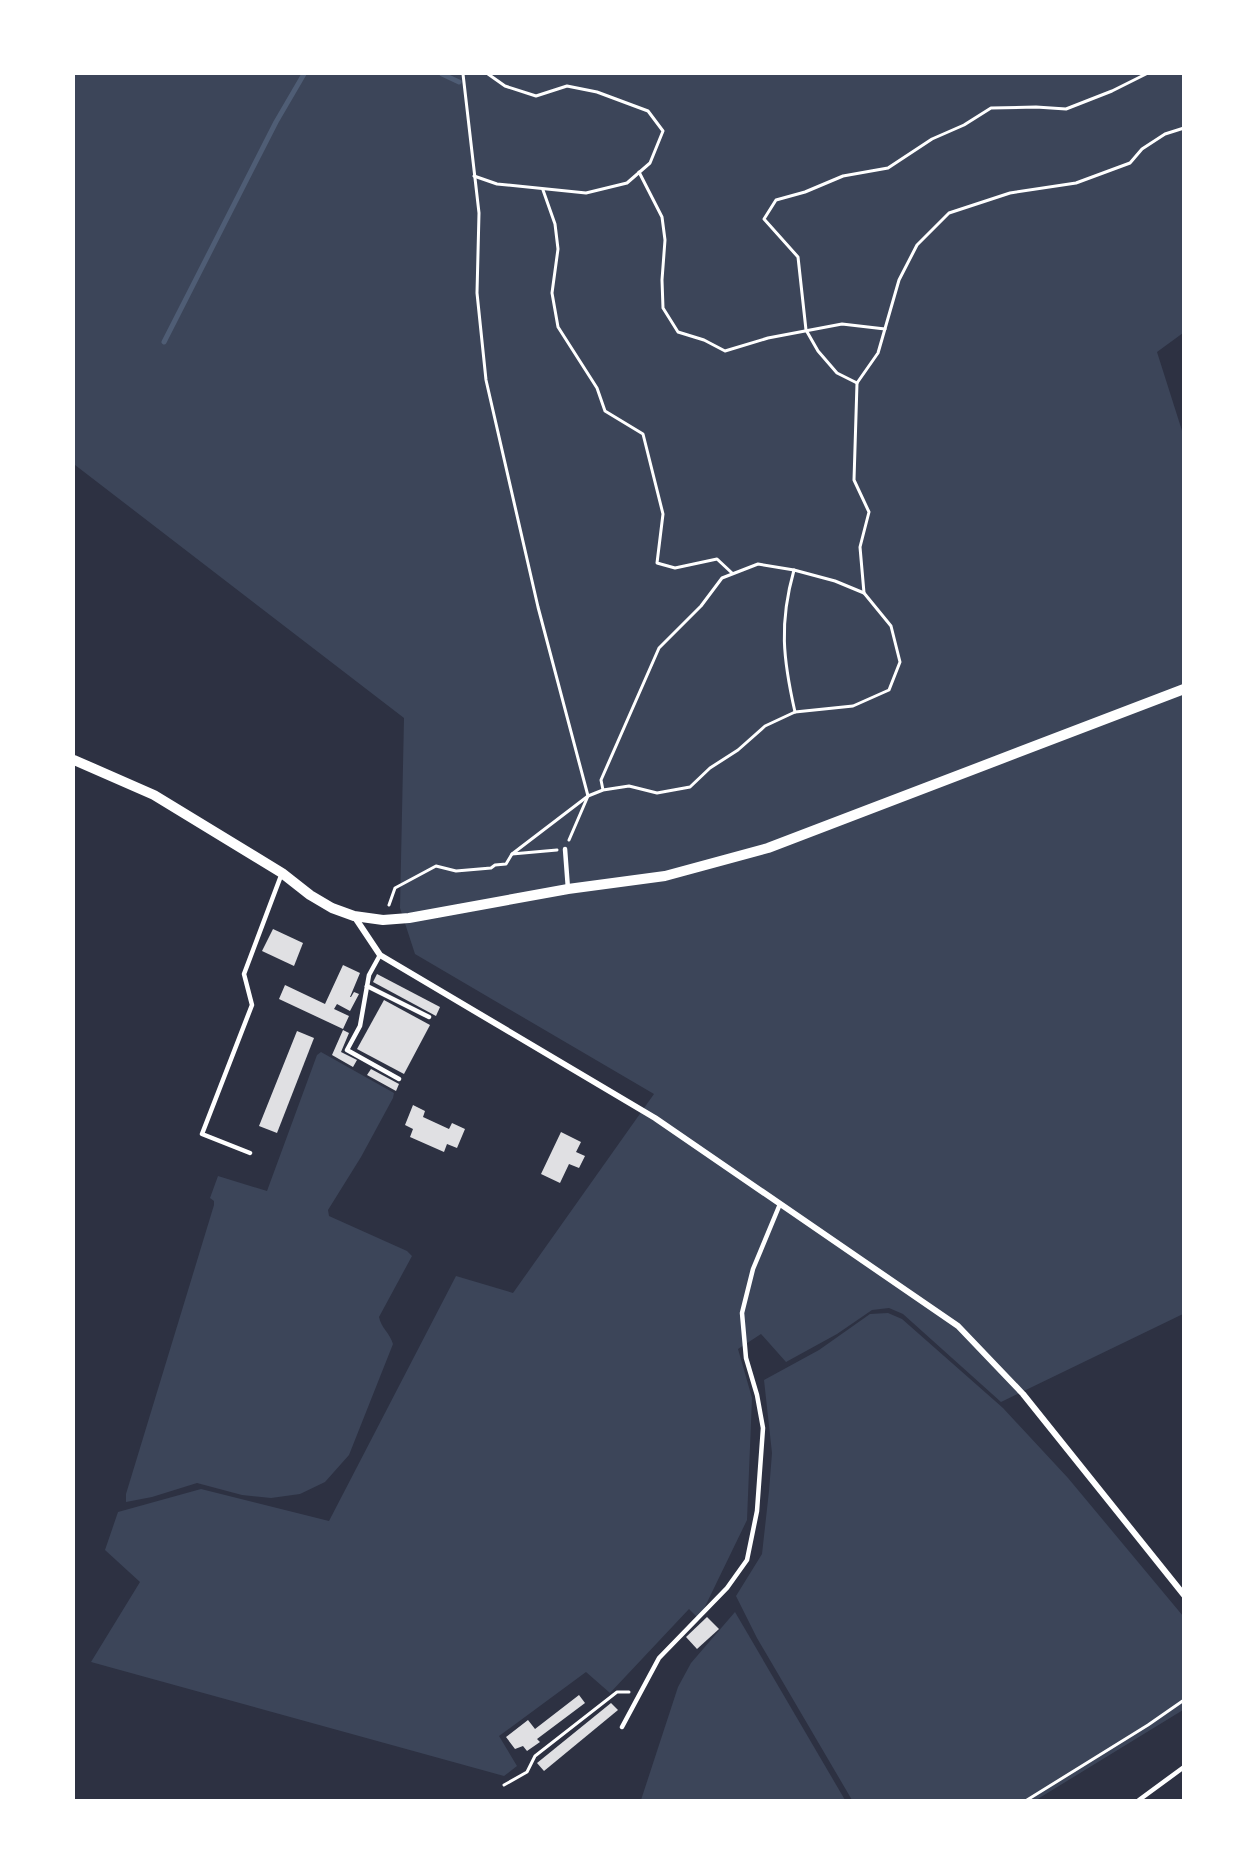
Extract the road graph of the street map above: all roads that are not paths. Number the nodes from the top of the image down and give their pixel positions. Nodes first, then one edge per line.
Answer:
1 (1184, 689) edge
2 (74, 760) edge
3 (564, 849) road end
4 (282, 873) junction
5 (568, 889) junction
6 (354, 915) junction
7 (380, 955) junction
8 (368, 986) junction
9 (429, 1017) dead end
10 (399, 1079) dead end
11 (250, 1153) dead end
12 (780, 1204) junction
13 (1184, 1595) edge
14 (622, 1727) dead end
15 (1184, 1767) edge
16 (1139, 1800) edge

1 - 5 street
2 - 4 street
3 - 5 lane
4 - 6 street
4 - 11 lane
5 - 6 street
6 - 7 street
7 - 8 lane
7 - 12 street
8 - 9 lane
8 - 10 lane
12 - 13 street
12 - 14 lane
15 - 16 lane

